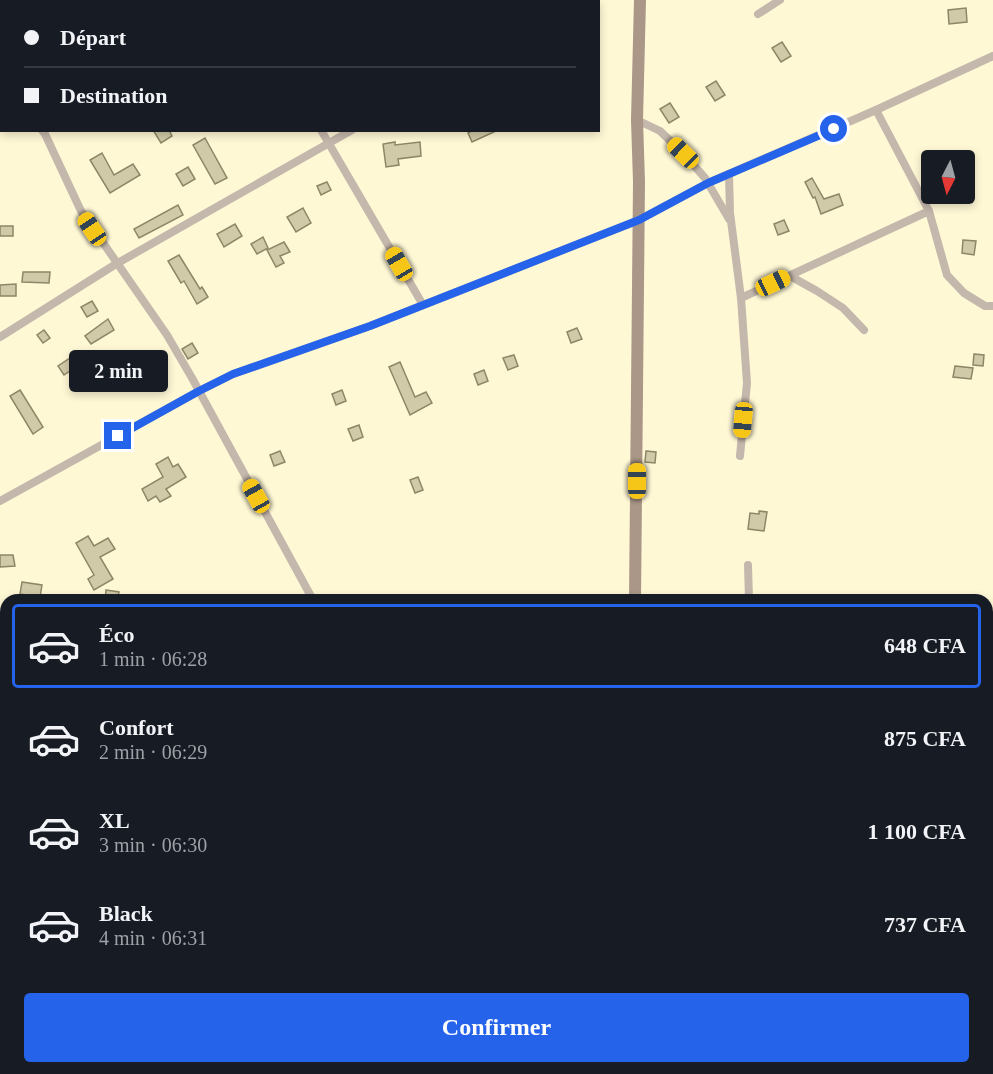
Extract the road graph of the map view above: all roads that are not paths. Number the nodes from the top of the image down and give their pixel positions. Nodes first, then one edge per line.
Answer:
1 (640, 0) edge
2 (780, 0) edge
3 (758, 14) dead end
4 (993, 56) edge
5 (876, 110) junction
6 (637, 120) junction
7 (44, 132) edge
8 (322, 132) edge
9 (349, 132) edge
10 (329, 144) junction
11 (729, 174) junction
12 (708, 183) junction
13 (929, 211) junction
14 (639, 220) junction
15 (731, 222) junction
16 (116, 264) junction
17 (790, 276) junction
18 (741, 298) junction
19 (423, 305) junction
20 (993, 306) edge
21 (864, 330) dead end
22 (0, 337) edge
23 (199, 391) junction
24 (740, 456) dead end
25 (0, 501) edge
26 (748, 565) dead end
27 (310, 594) edge
28 (635, 594) edge
29 (749, 594) edge

1 - 6 main road
2 - 3 street
4 - 5 street
5 - 11 street
5 - 13 street
6 - 12 street
6 - 14 main road
7 - 16 street
8 - 10 street
9 - 10 street
10 - 16 street
10 - 19 street
11 - 12 street
11 - 15 street
12 - 14 street
12 - 15 street
13 - 17 street
13 - 20 street
14 - 19 street
14 - 28 main road
15 - 18 street
16 - 22 street
16 - 23 street
17 - 18 street
17 - 21 street
18 - 24 street
19 - 23 street
23 - 25 street
23 - 27 street
26 - 29 street

